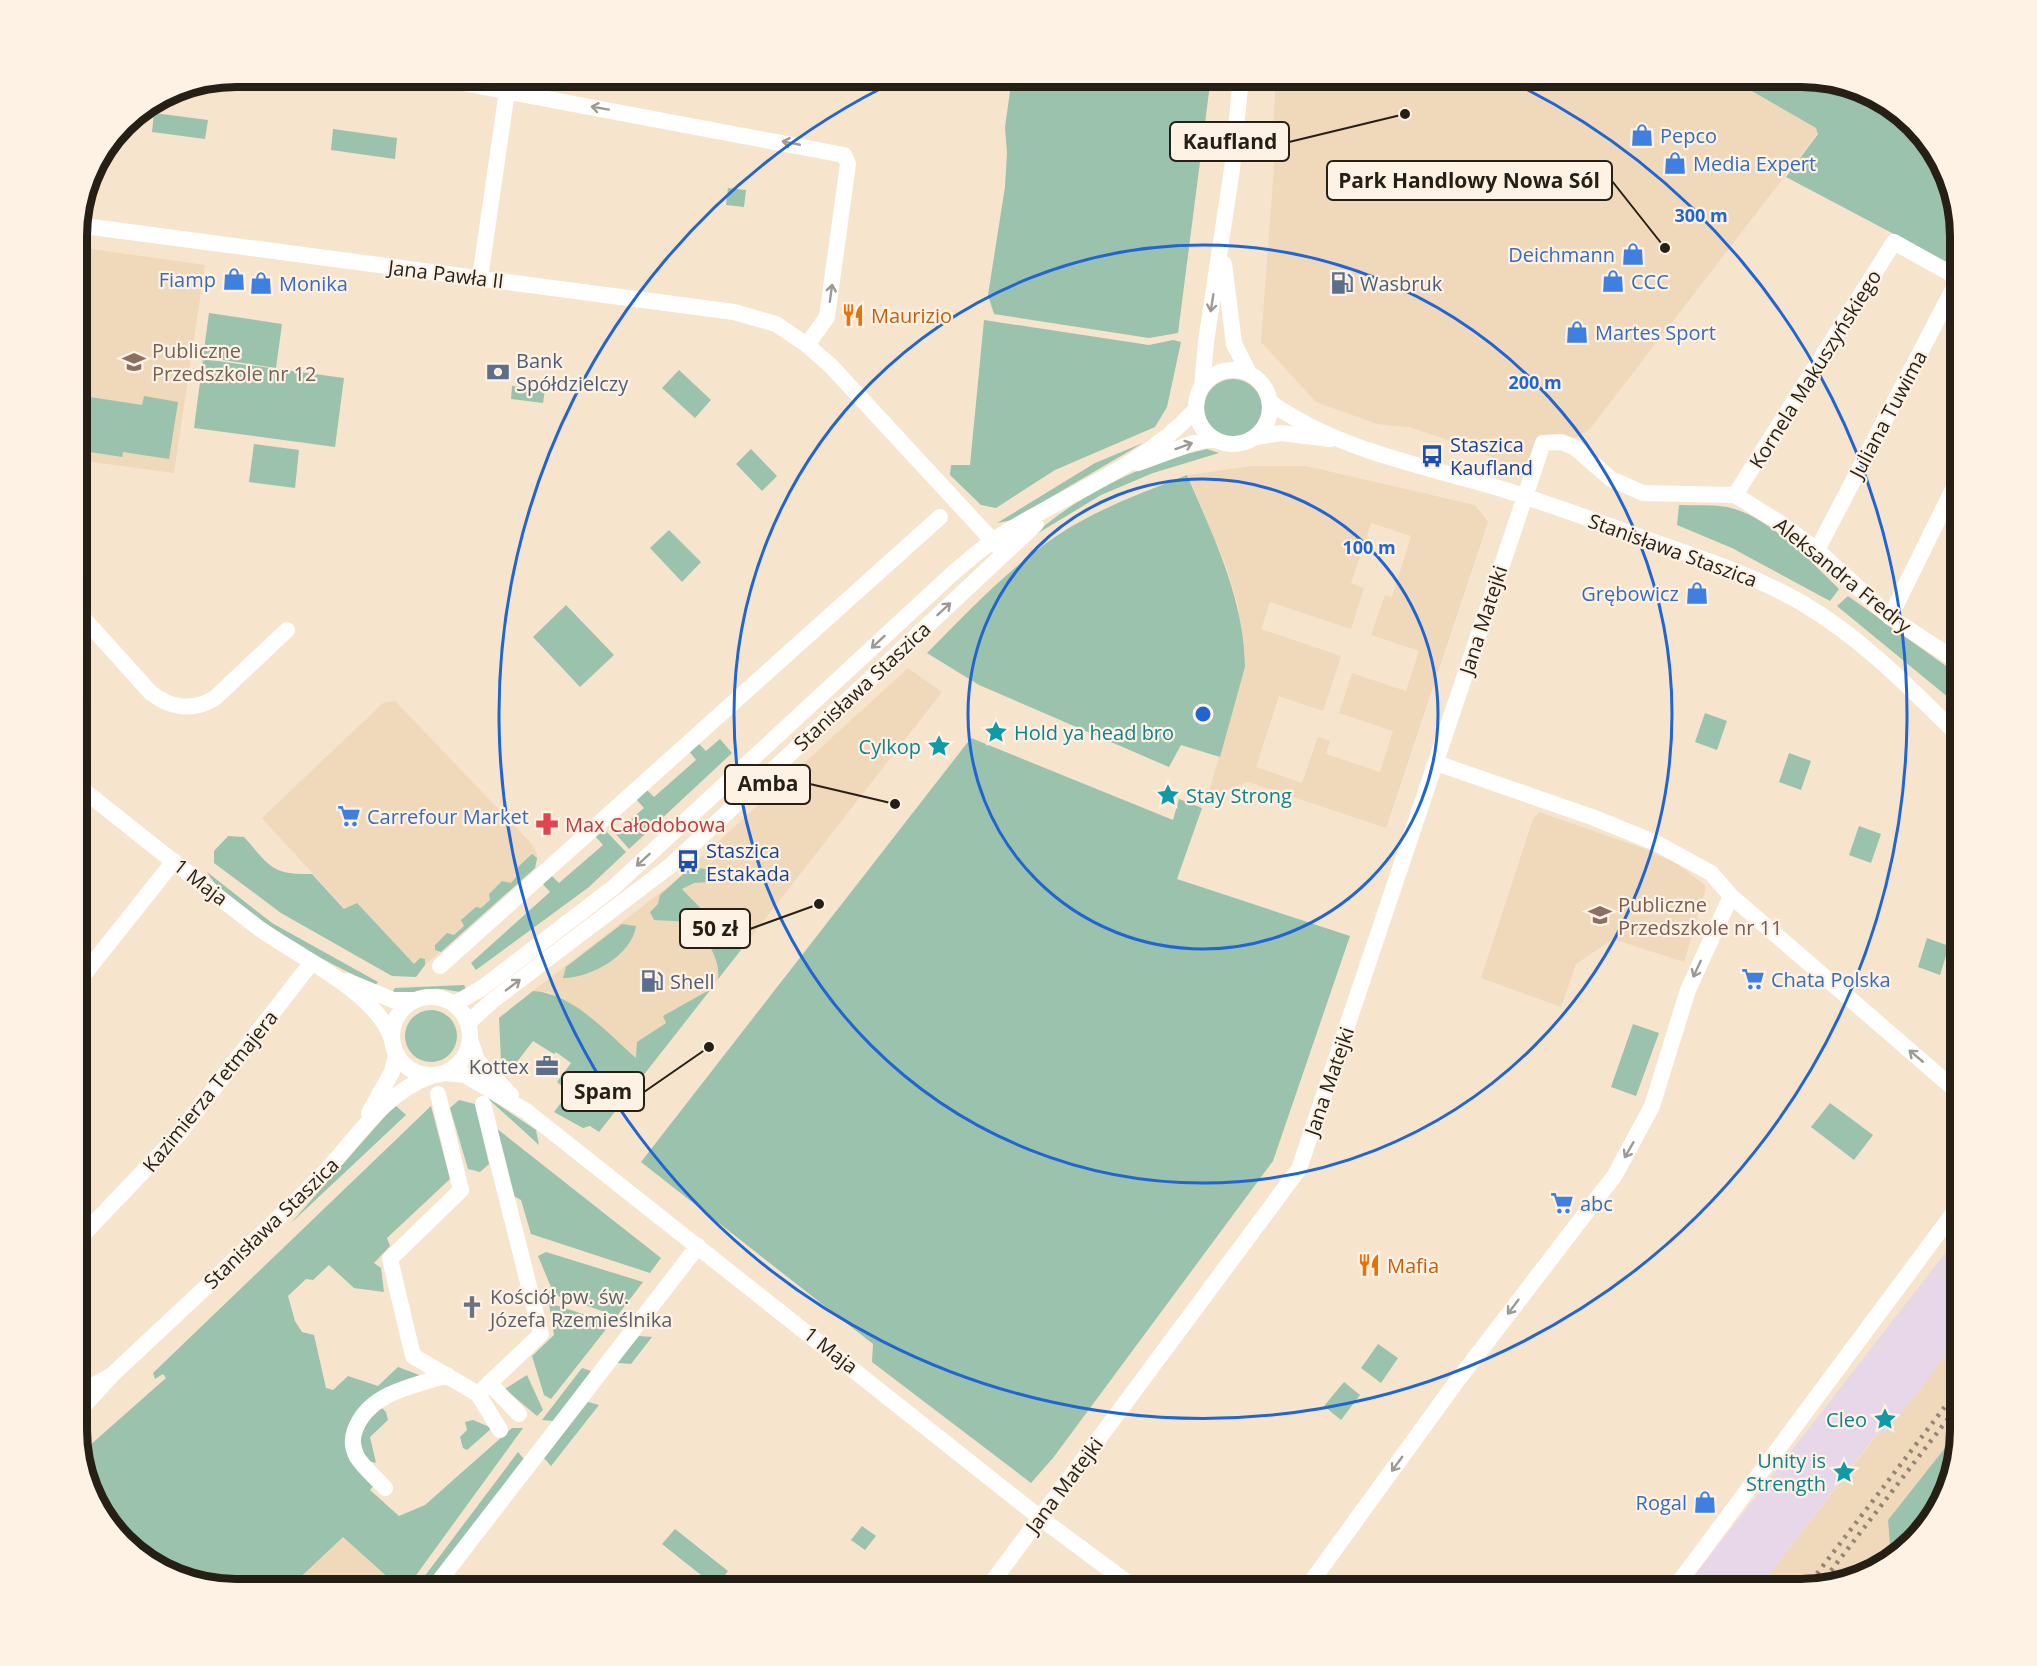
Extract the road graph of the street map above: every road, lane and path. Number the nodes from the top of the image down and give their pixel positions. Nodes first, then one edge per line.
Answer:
1 (487, 87) edge
2 (1240, 87) edge
3 (507, 91) junction
4 (87, 226) edge
5 (1222, 246) junction
6 (1950, 273) edge
7 (480, 278) junction
8 (1950, 298) edge
9 (807, 345) junction
10 (1249, 373) junction
11 (1202, 387) junction
12 (1270, 402) junction
13 (1196, 409) junction
14 (1256, 437) junction
15 (1213, 438) junction
16 (1342, 441) junction
17 (1118, 470) junction
18 (1735, 495) junction
19 (1950, 495) edge
20 (1525, 496) junction
21 (940, 517) dead end
22 (998, 547) junction
23 (1817, 550) junction
24 (1890, 617) junction
25 (87, 622) edge
26 (287, 630) dead end
27 (1950, 656) edge
28 (1950, 728) edge
29 (1436, 762) junction
30 (87, 793) edge
31 (174, 861) junction
32 (1731, 896) junction
33 (312, 962) junction
34 (440, 966) dead end
35 (87, 970) edge
36 (330, 973) junction
37 (413, 1000) junction
38 (454, 1004) junction
39 (469, 1031) junction
40 (391, 1037) junction
41 (396, 1055) junction
42 (438, 1074) junction
43 (1950, 1085) edge
44 (438, 1094) dead end
45 (483, 1104) dead end
46 (526, 1111) junction
47 (360, 1130) junction
48 (1950, 1217) edge
49 (87, 1231) edge
50 (698, 1246) junction
51 (112, 1375) junction
52 (447, 1375) junction
53 (87, 1389) edge
54 (484, 1389) junction
55 (87, 1402) edge
56 (519, 1414) dead end
57 (500, 1430) dead end
58 (385, 1488) dead end
59 (1039, 1517) junction
60 (441, 1579) edge
61 (995, 1579) edge
62 (1121, 1579) edge
63 (1314, 1579) edge
64 (1682, 1579) edge

1 - 3 street
2 - 5 street
3 - 7 street
9 -> 3 street
4 - 7 street, Jana Pawła II
5 - 10 street
5 -> 11 street
6 - 18 street, Kornela Makuszyńskiego
7 - 9 street, Jana Pawła II
8 - 23 street, Juliana Tuwima
9 - 22 street, Jana Pawła II
10 - 11 street
10 - 12 street
11 - 13 street
12 - 14 street
12 - 16 street, Stanisława Staszica
13 - 15 street
13 - 17 street, Stanisława Staszica
14 - 15 street
14 - 16 street, Stanisława Staszica
17 -> 15 street, Stanisława Staszica
16 - 20 street, Stanisława Staszica
17 - 22 street, Stanisława Staszica
18 - 20 street
18 - 23 street, Aleksandra Fredry
19 - 24 street
20 - 28 street, Stanisława Staszica
20 - 29 street, Jana Matejki
21 - 34 street
22 -> 38 street, Stanisława Staszica
39 -> 22 street, Stanisława Staszica
23 - 24 street, Aleksandra Fredry
24 - 27 street, Aleksandra Fredry
25 - 26 street
29 - 32 street
29 - 59 street, Jana Matejki
30 - 31 street, 1 Maja
31 - 33 street, 1 Maja
31 - 35 street
43 -> 32 street
32 -> 63 street
33 - 36 street, 1 Maja
33 - 49 street, Kazimierza Tetmajera
36 - 37 street, 1 Maja
36 - 40 street, 1 Maja
37 - 38 street
37 - 40 street
38 - 39 street
39 - 42 street
39 - 46 street, 1 Maja
40 - 41 street
41 - 42 street
41 - 47 street
42 - 46 street, 1 Maja
42 - 47 street, Stanisława Staszica
44 - 52 street
45 - 54 street
46 - 50 street, 1 Maja
47 - 51 street, Stanisława Staszica
48 - 64 street
50 - 59 street, 1 Maja
50 - 60 street
51 - 53 street, Stanisława Staszica
51 - 55 street, Stanisława Staszica
52 - 54 street
52 - 58 street
54 - 56 street
54 - 57 street
59 - 61 street, Jana Matejki
59 - 62 street, 1 Maja

